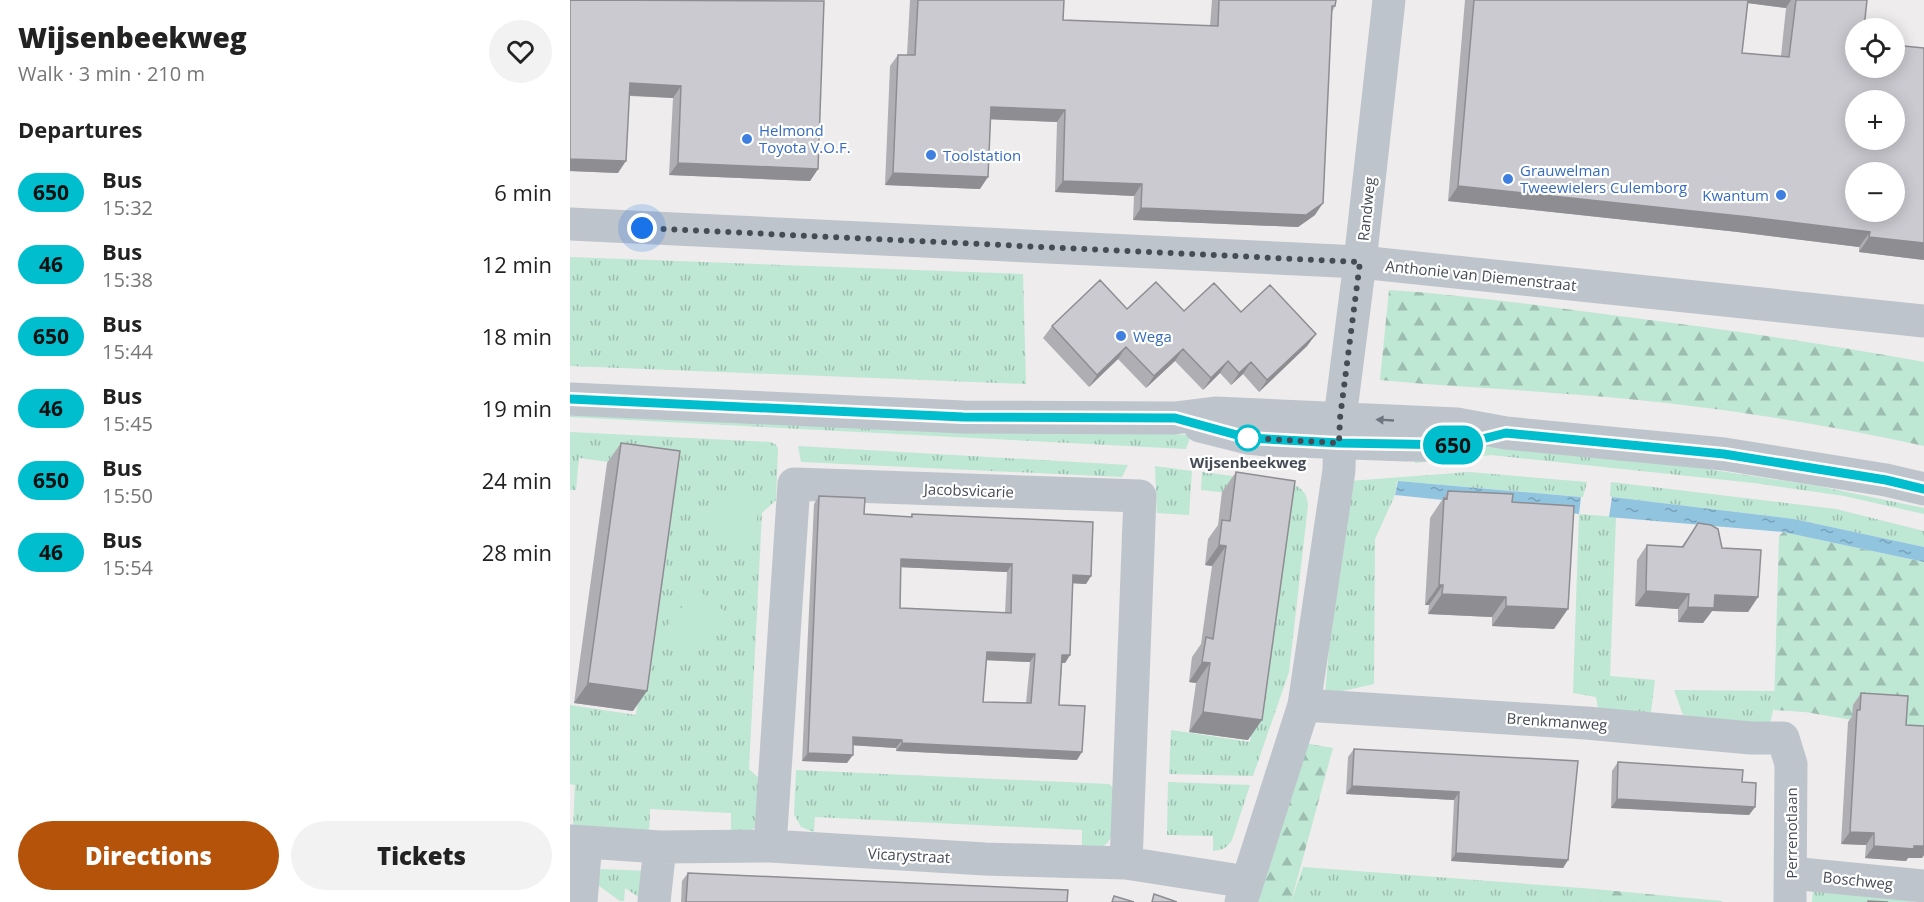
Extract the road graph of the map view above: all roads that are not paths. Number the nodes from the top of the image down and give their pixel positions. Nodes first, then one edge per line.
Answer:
1 (1389, 0) edge
2 (570, 224) edge
3 (1360, 262) junction
4 (1924, 321) edge
5 (570, 399) edge
6 (1340, 430) junction
7 (1924, 489) edge
8 (1304, 705) junction
9 (1791, 764) joint
10 (578, 841) edge
11 (770, 846) junction
12 (660, 847) junction
13 (1126, 863) junction
14 (1924, 886) edge
15 (1790, 888) edge
16 (1244, 892) edge
17 (581, 902) edge
18 (654, 902) edge

1 - 3 street, Randweg
2 - 3 street, Anthonie van Diemenstraat
3 - 4 street, Anthonie van Diemenstraat
3 - 6 street, Randweg
5 - 6 street
6 - 7 street
6 - 8 street
8 - 9 street, Brenkmanweg
8 - 16 street
9 - 15 street, Perrenotlaan
10 - 12 street, Vicarystraat
10 - 17 street
11 - 12 street, Vicarystraat
11 - 13 street, Vicarystraat
11 - 13 street, Jacobsvicarie
12 - 18 street
13 - 16 street, Vicarystraat
14 - 15 street, Boschweg

